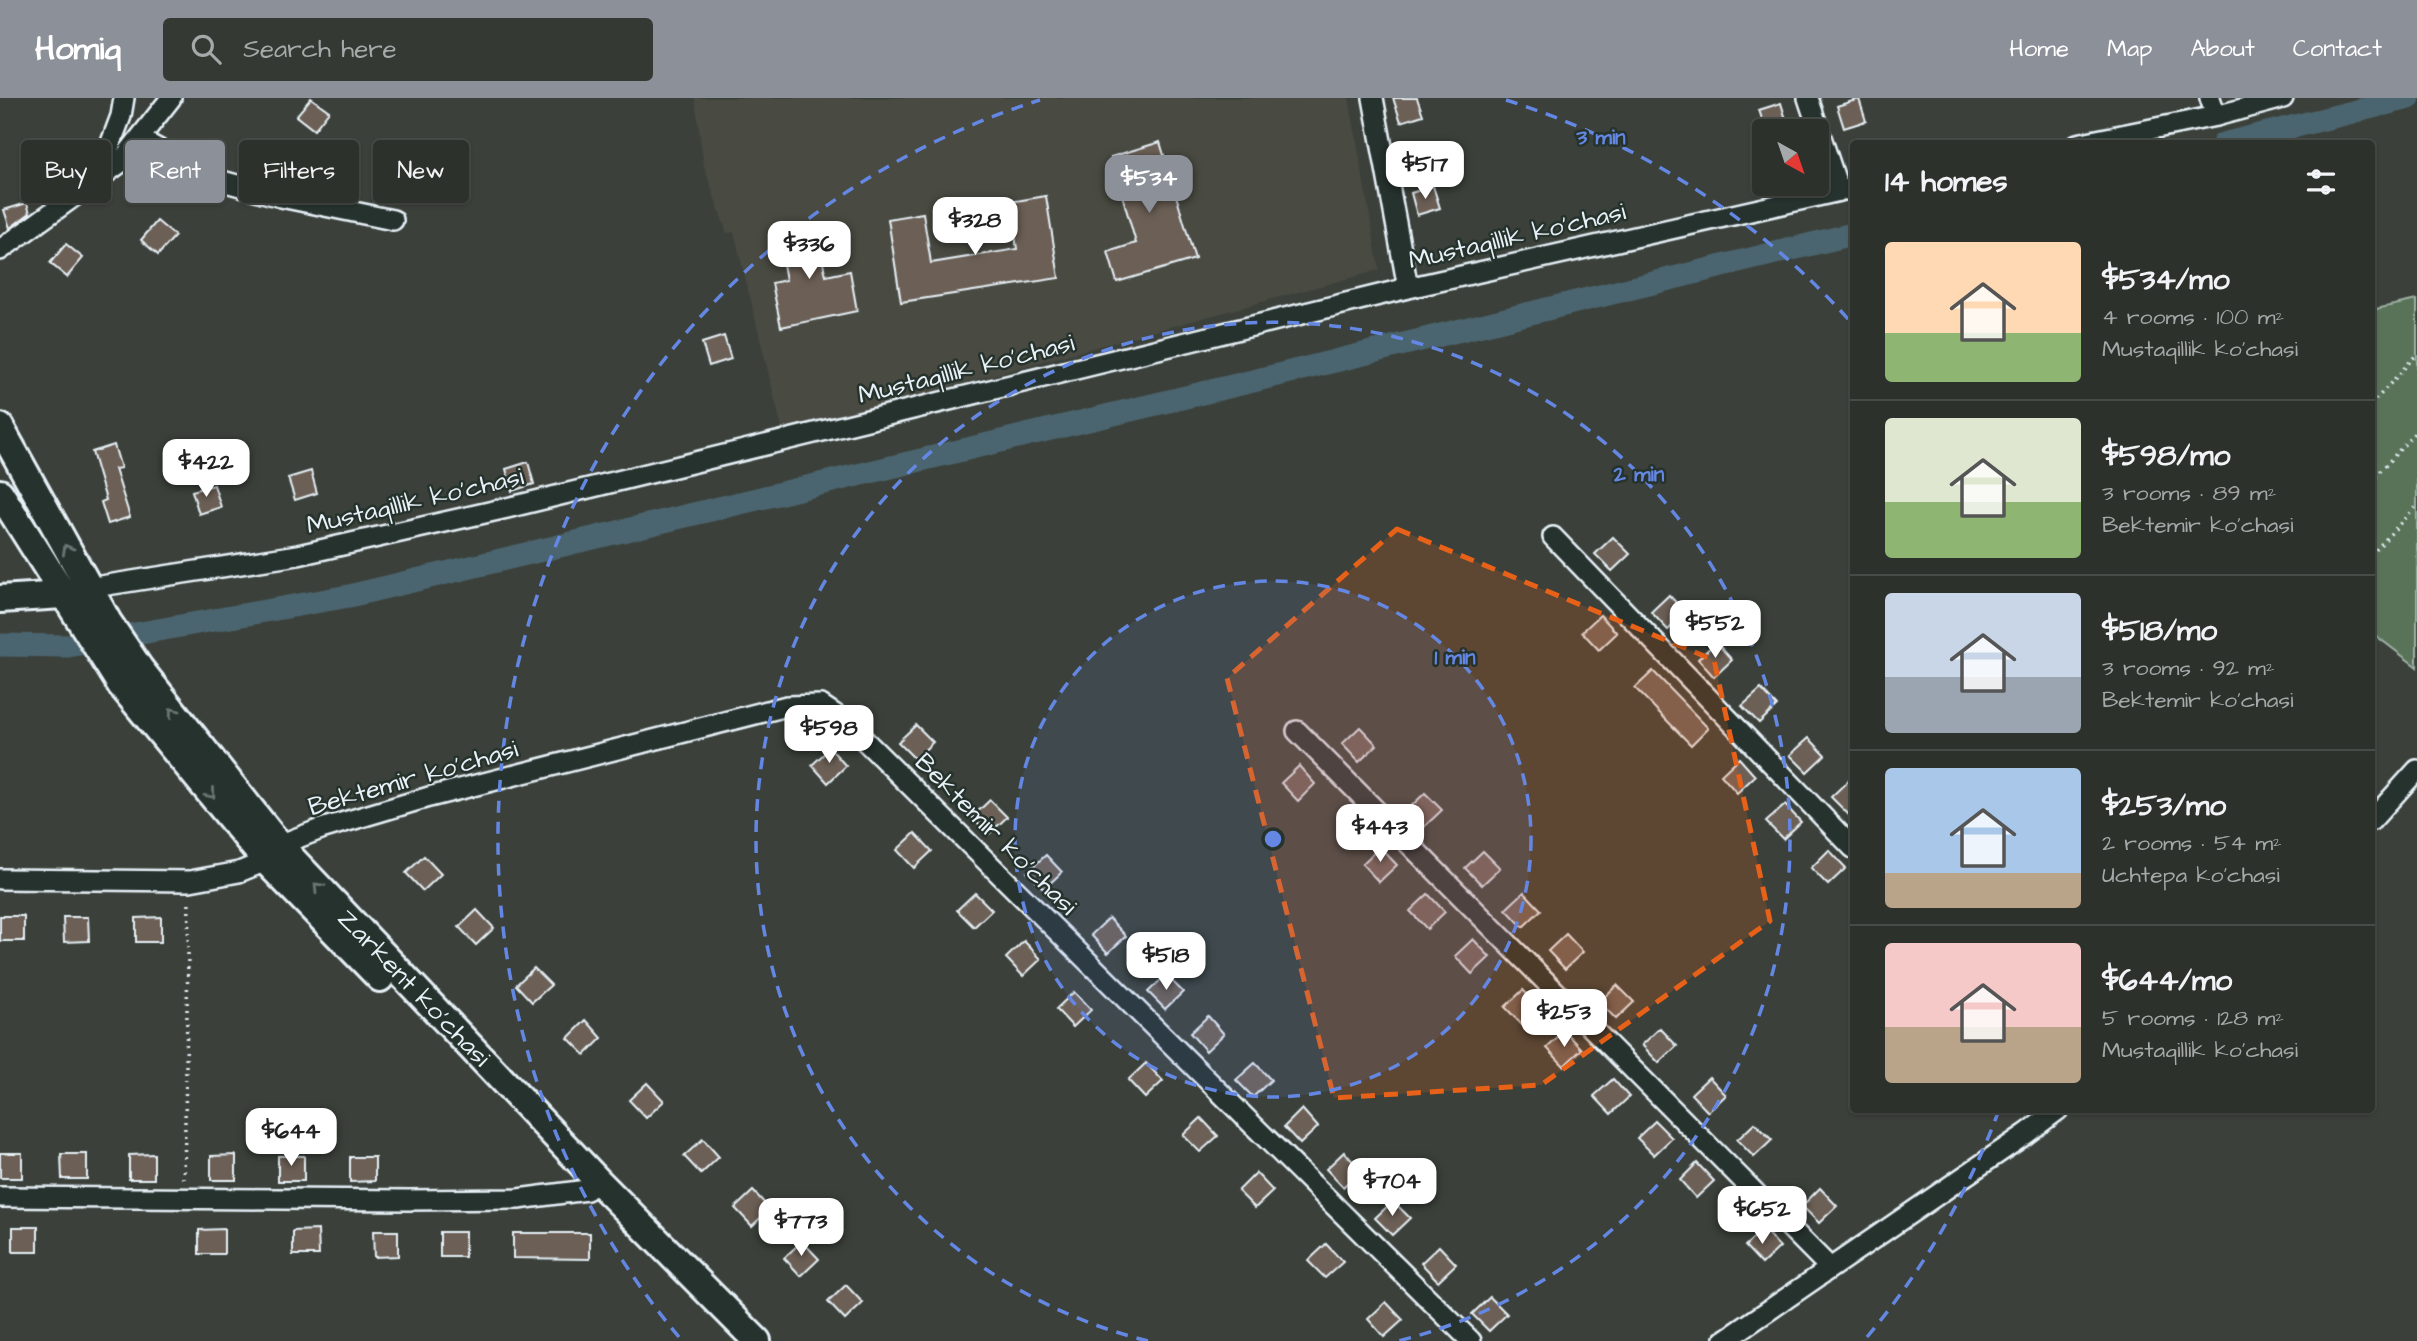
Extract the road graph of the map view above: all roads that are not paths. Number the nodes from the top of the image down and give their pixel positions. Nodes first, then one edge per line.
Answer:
1 (124, 98) edge
2 (171, 98) edge
3 (1373, 98) edge
4 (1808, 98) edge
5 (2283, 98) edge
6 (2213, 107) edge
7 (140, 139) junction
8 (2092, 140) edge
9 (111, 143) edge
10 (111, 170) edge
11 (1846, 189) edge
12 (66, 203) edge
13 (393, 220) dead end
14 (0, 250) edge
15 (1408, 288) junction
16 (0, 427) edge
17 (0, 493) edge
18 (1553, 537) dead end
19 (62, 594) junction
20 (0, 598) edge
21 (92, 615) junction
22 (1297, 731) dead end
23 (2417, 770) edge
24 (2375, 817) edge
25 (1850, 845) edge
26 (272, 853) junction
27 (0, 878) edge
28 (2054, 1113) edge
29 (587, 1190) junction
30 (0, 1197) edge
31 (1829, 1268) junction
32 (736, 1341) edge
33 (757, 1341) edge
34 (1471, 1341) edge
35 (1724, 1341) edge

1 - 9 street
2 - 7 street
3 - 15 street
4 - 11 street
5 - 6 street
6 - 8 street
7 - 10 street
7 - 13 street
11 - 15 street, Mustaqillik ko'chasi
12 - 14 street
15 - 21 street, Mustaqillik ko'chasi
21 -> 16 main road
17 - 19 main road
18 - 25 street
19 - 20 main road
19 - 21 main road
21 - 26 main road, Zarkent ko'chasi
22 - 31 street
23 - 24 street
26 - 27 street, Bektemir ko'chasi
26 - 29 main road, Zarkent ko'chasi
33 -> 26 main road, Zarkent ko'chasi
26 - 34 street, Bektemir ko'chasi
28 - 31 street
29 - 30 street
29 - 32 main road, Zarkent ko'chasi
31 - 35 street

